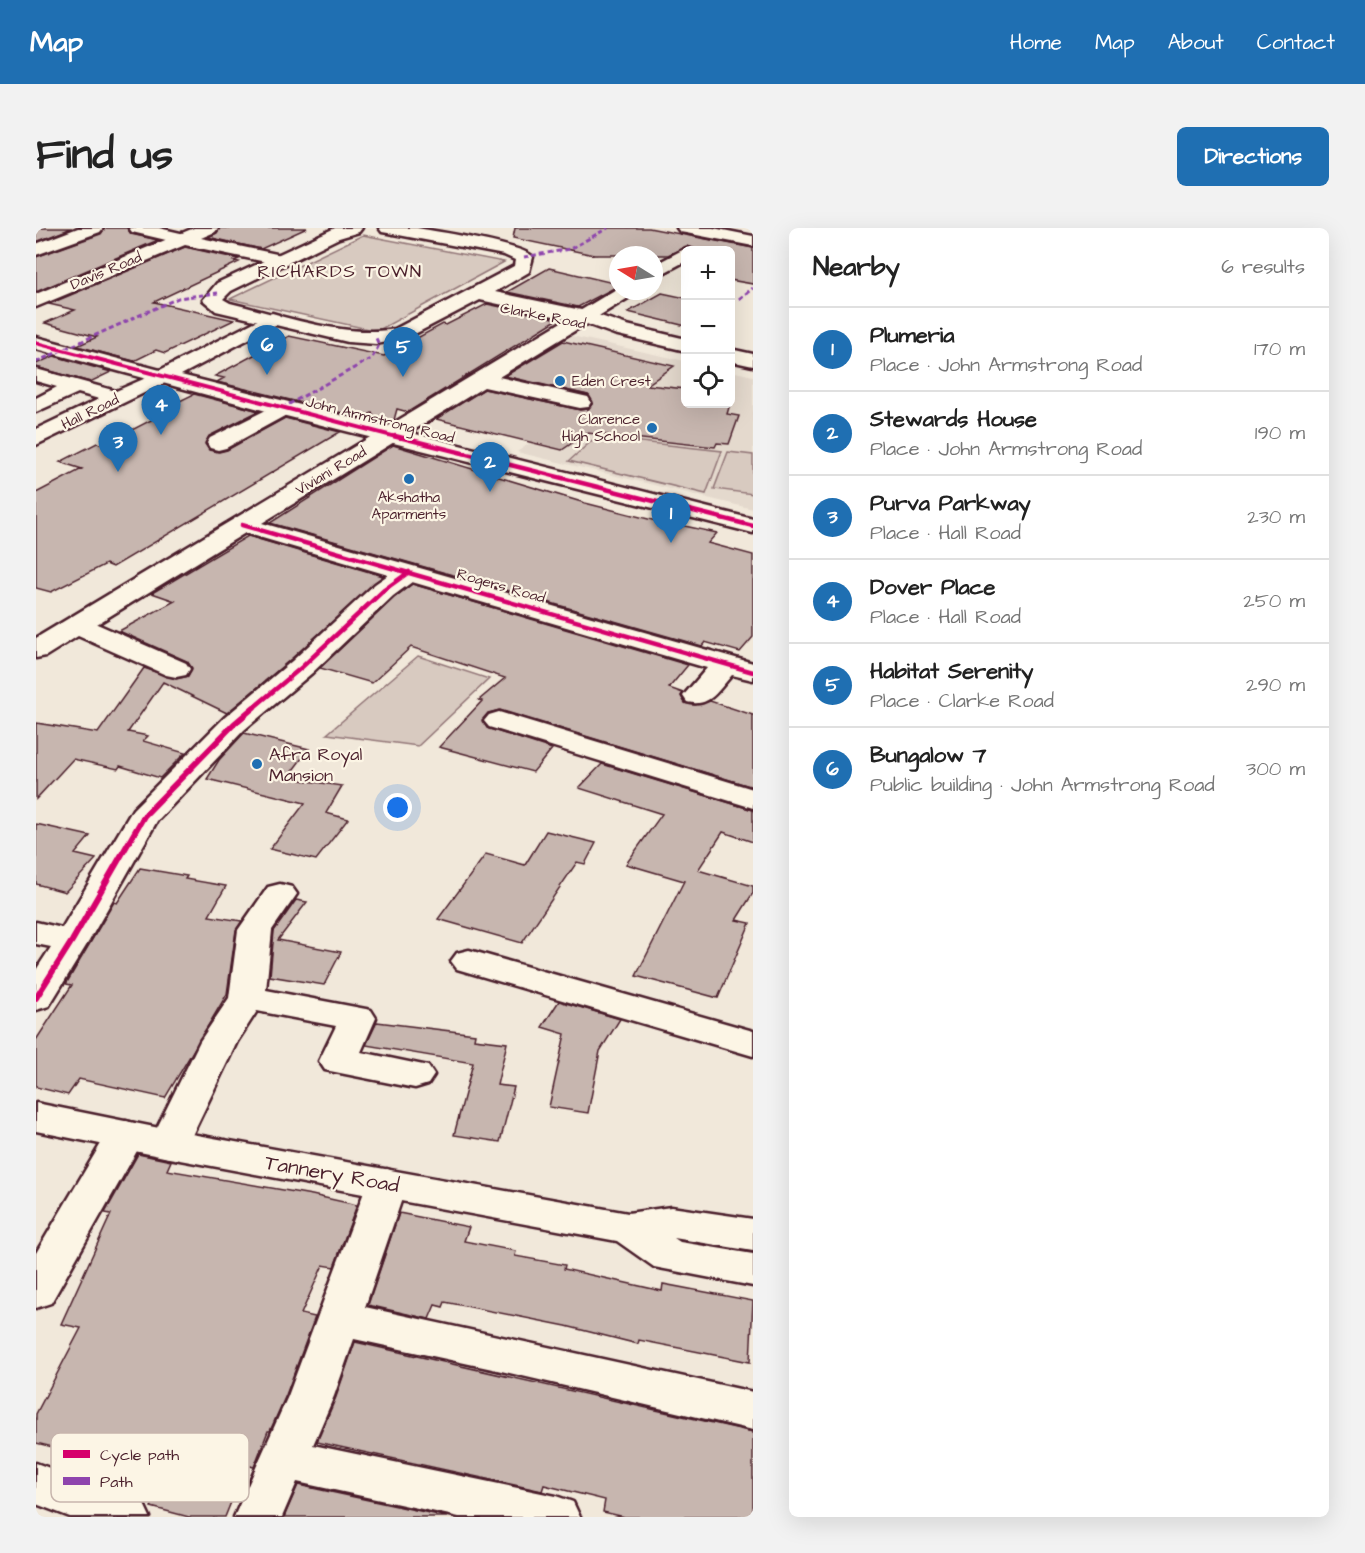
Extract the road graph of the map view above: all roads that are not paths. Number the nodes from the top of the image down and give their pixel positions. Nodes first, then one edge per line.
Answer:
1 (94, 228) edge
2 (138, 228) edge
3 (209, 228) edge
4 (353, 228) edge
5 (388, 228) edge
6 (486, 228) edge
7 (686, 228) edge
8 (721, 231) edge
9 (462, 235) edge
10 (183, 239) junction
11 (753, 241) edge
12 (697, 246) edge
13 (36, 250) edge
14 (681, 256) edge
15 (280, 260) junction
16 (663, 267) edge
17 (472, 297) junction
18 (612, 300) edge
19 (36, 301) edge
20 (272, 319) junction
21 (580, 320) junction
22 (36, 339) edge
23 (36, 344) edge
24 (681, 344) edge
25 (735, 356) edge
26 (753, 360) edge
27 (36, 375) edge
28 (165, 375) junction
29 (482, 380) junction
30 (76, 386) junction
31 (118, 398) junction
32 (580, 402) dead end
33 (36, 406) edge
34 (282, 408) junction
35 (400, 409) dead end
36 (423, 415) junction
37 (39, 434) edge
38 (392, 434) junction
39 (218, 443) dead end
40 (753, 519) edge
41 (242, 525) junction
42 (753, 526) edge
43 (409, 572) junction
44 (76, 626) junction
45 (36, 650) edge
46 (726, 664) junction
47 (176, 669) dead end
48 (753, 672) edge
49 (697, 696) dead end
50 (499, 721) dead end
51 (753, 799) edge
52 (280, 894) dead end
53 (36, 933) edge
54 (72, 941) junction
55 (469, 961) dead end
56 (36, 998) edge
57 (246, 998) junction
58 (753, 1044) edge
59 (415, 1075) dead end
60 (36, 1117) edge
61 (126, 1135) junction
62 (169, 1144) junction
63 (387, 1184) junction
64 (628, 1228) junction
65 (753, 1234) edge
66 (753, 1270) edge
67 (36, 1291) edge
68 (339, 1319) junction
69 (753, 1411) edge
70 (284, 1459) junction
71 (36, 1483) edge
72 (51, 1489) edge
73 (86, 1502) edge
74 (126, 1517) edge
75 (258, 1517) edge
76 (556, 1517) edge

1 - 13 street
2 - 10 street
3 - 10 street, Davis Road
4 - 15 street, Clarke Road
5 - 9 street, Clarke Road
6 - 9 street
7 - 8 street
8 - 11 street
8 - 12 street
9 - 17 street, Clarke Road
10 - 15 street
10 - 19 street, Davis Road
14 - 16 street
15 - 20 street, Clarke Road
17 - 20 street, Clarke Road
17 - 21 street, Clarke Road
18 - 21 street, Viviani Road
20 - 28 street, Hall Road
21 - 24 street, Clarke Road
21 - 29 street, Viviani Road
22 - 28 street, John Armstrong Road
23 - 28 street, John Armstrong Road
25 - 26 street
27 - 30 street
28 - 31 street, Hall Road
28 - 34 street, John Armstrong Road
28 - 38 street, John Armstrong Road
29 - 32 street
29 - 36 street, Viviani Road
30 - 31 street
30 - 33 street
31 - 37 street, Hall Road
34 - 38 street, John Armstrong Road
34 - 39 street
35 - 36 street
36 - 38 street, Viviani Road
38 - 40 street, John Armstrong Road
38 - 41 street, Viviani Road
38 - 42 street, John Armstrong Road
41 - 43 street, Rogers Road
41 - 44 street, Viviani Road
43 - 46 street, Rogers Road
43 - 54 street
44 - 45 street, Viviani Road
44 - 47 street
46 - 48 street, Rogers Road
46 - 49 street
50 - 51 street
52 - 57 street
53 - 54 street
54 - 56 street
55 - 58 street
57 - 59 street
57 - 62 street
60 - 61 street, Tannery Road
61 - 62 street, Tannery Road
61 - 67 street
62 - 63 street, Tannery Road
63 - 64 street, Tannery Road
63 - 68 street
64 - 65 street, Tannery Road
64 - 66 street, Tannery Road
68 - 69 street
68 - 70 street
70 - 75 street
70 - 76 street
71 - 72 street
73 - 74 street

